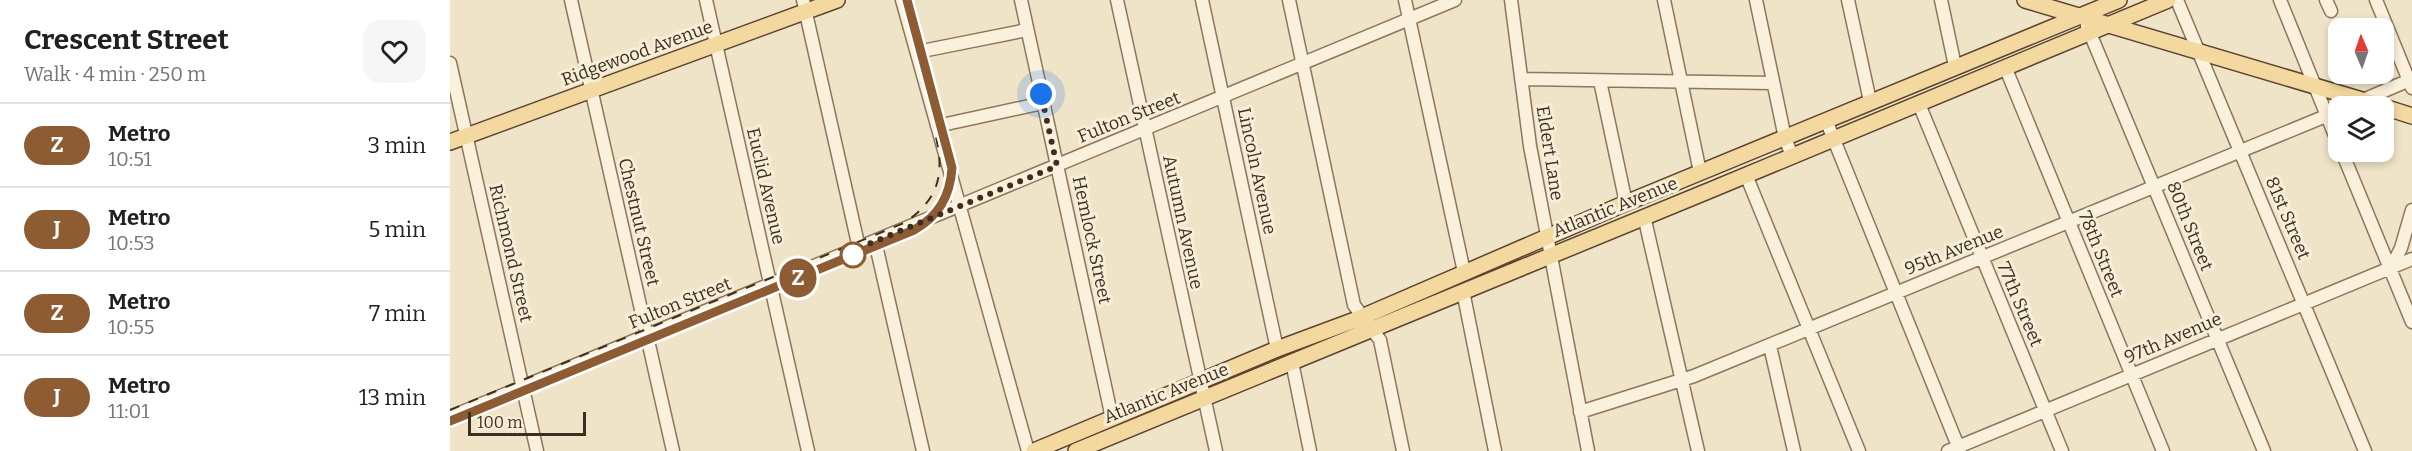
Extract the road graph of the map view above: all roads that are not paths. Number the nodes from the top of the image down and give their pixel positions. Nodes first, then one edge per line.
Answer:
1 (571, 0) edge
2 (706, 0) edge
3 (837, 0) edge
4 (902, 0) edge
5 (1021, 0) edge
6 (1117, 0) edge
7 (1202, 0) edge
8 (1288, 0) edge
9 (1405, 0) edge
10 (1455, 0) edge
11 (1511, 0) edge
12 (1664, 0) edge
13 (1756, 0) edge
14 (1848, 0) edge
15 (1941, 0) edge
16 (2028, 0) edge
17 (2118, 0) edge
18 (2168, 0) edge
19 (2177, 0) edge
20 (2280, 0) edge
21 (2376, 0) edge
22 (804, 6) edge
23 (2083, 15) junction
24 (1410, 20) junction
25 (2110, 24) junction
26 (1027, 30) junction
27 (2090, 33) junction
28 (716, 44) junction
29 (917, 52) junction
30 (2199, 53) junction
31 (450, 63) edge
32 (1302, 64) junction
33 (1955, 66) junction
34 (2006, 69) junction
35 (1521, 79) junction
36 (1600, 81) junction
37 (1680, 82) junction
38 (1773, 83) junction
39 (2411, 83) edge
40 (2316, 87) junction
41 (591, 90) junction
42 (2337, 96) edge
43 (2377, 96) edge
44 (1223, 97) junction
45 (1870, 101) junction
46 (1043, 103) junction
47 (1919, 104) junction
48 (2328, 105) edge
49 (2394, 110) edge
50 (2328, 115) edge
51 (2412, 116) edge
52 (1826, 120) junction
53 (937, 126) junction
54 (1144, 130) junction
55 (466, 136) junction
56 (1785, 138) junction
57 (1832, 140) junction
58 (450, 142) edge
59 (2241, 151) junction
60 (1792, 156) junction
61 (2346, 162) edge
62 (1057, 166) junction
63 (1701, 172) junction
64 (1746, 175) junction
65 (2155, 187) junction
66 (1626, 203) junction
67 (959, 207) junction
68 (2412, 210) edge
69 (1644, 216) junction
70 (2068, 222) junction
71 (1546, 237) junction
72 (875, 241) junction
73 (859, 248) junction
74 (1550, 255) junction
75 (1982, 258) junction
76 (2412, 259) edge
77 (2391, 268) junction
78 (1464, 272) junction
79 (770, 285) junction
80 (1463, 291) junction
81 (1895, 294) junction
82 (2304, 303) junction
83 (1363, 316) junction
84 (2412, 322) edge
85 (1373, 329) junction
86 (1809, 330) junction
87 (646, 336) junction
88 (2218, 339) junction
89 (1770, 346) junction
90 (1277, 349) junction
91 (1292, 362) junction
92 (2131, 375) junction
93 (1682, 381) junction
94 (1200, 382) junction
95 (523, 387) junction
96 (1205, 398) junction
97 (2045, 411) junction
98 (1580, 412) junction
99 (450, 417) edge
100 (1112, 418) junction
101 (1956, 450) edge
102 (537, 451) edge
103 (673, 451) edge
104 (808, 451) edge
105 (923, 451) edge
106 (1028, 451) edge
107 (1034, 451) edge
108 (1076, 451) edge
109 (1216, 451) edge
110 (1310, 451) edge
111 (1403, 451) edge
112 (1495, 451) edge
113 (1588, 451) edge
114 (1698, 451) edge
115 (1794, 451) edge
116 (1859, 451) edge
117 (2062, 451) edge
118 (2163, 451) edge
119 (2264, 451) edge
120 (2365, 451) edge

1 - 41 street, Chestnut Street
2 - 28 street, Euclid Avenue
3 - 22 main road, Ridgewood Avenue
4 - 29 street
5 - 26 street, Hemlock Street
6 - 54 street, Autumn Avenue
7 - 44 street, Lincoln Avenue
8 - 32 street
9 - 24 street
10 - 24 street, Fulton Street
11 - 35 street, Eldert Lane
12 - 37 street
13 - 38 street
14 - 45 street
15 - 33 street
16 - 23 main road
17 - 23 main road, Atlantic Avenue
18 - 25 main road, Atlantic Avenue
19 - 30 street, 81st Street
20 - 40 street
21 - 39 street
22 - 28 main road, Ridgewood Avenue
22 - 73 street
23 - 25 main road
23 - 27 street, 80th Street
23 - 33 main road, Atlantic Avenue
24 - 32 street, Fulton Street
24 - 78 street
25 - 27 main road, Atlantic Avenue
25 - 30 main road
26 - 29 street
26 - 46 street, Hemlock Street
27 - 34 main road, Atlantic Avenue
27 - 65 street, 80th Street
28 - 41 main road, Ridgewood Avenue
28 - 79 street, Euclid Avenue
29 - 53 street
30 - 40 main road
30 - 59 street, 81st Street
31 - 55 street, Richmond Street
32 - 44 street, Fulton Street
32 - 83 street
33 - 45 main road, Atlantic Avenue
34 - 47 main road, Atlantic Avenue
34 - 70 street, 78th Street
35 - 36 street
35 - 71 street, Eldert Lane
36 - 37 street
36 - 66 street
37 - 38 street
37 - 63 street
38 - 56 street
39 - 43 street
40 - 42 main road
40 - 48 street
41 - 55 main road, Ridgewood Avenue
41 - 87 street, Chestnut Street
44 - 54 street, Fulton Street
44 - 90 street, Lincoln Avenue
45 - 52 main road, Atlantic Avenue
46 - 53 street
46 - 62 street, Hemlock Street
47 - 57 main road, Atlantic Avenue
47 - 75 street, 77th Street
49 - 51 main road
50 - 59 street, 95th Avenue
52 - 56 main road, Atlantic Avenue
52 - 57 street
53 - 67 street
54 - 62 street, Fulton Street
54 - 94 street, Autumn Avenue
55 - 58 main road, Ridgewood Avenue
55 - 95 street, Richmond Street
56 - 60 street
56 - 63 main road, Atlantic Avenue
57 - 60 main road, Atlantic Avenue
57 - 81 street
59 - 65 street, 95th Avenue
59 - 82 street, 81st Street
60 - 64 main road, Atlantic Avenue
61 - 77 street
62 - 67 street, Fulton Street
62 - 100 street, Hemlock Street
63 - 66 main road, Atlantic Avenue
64 - 69 main road, Atlantic Avenue
64 - 86 street
65 - 70 street, 95th Avenue
65 - 88 street, 80th Street
66 - 71 main road, Atlantic Avenue
67 - 72 street, Fulton Street
67 - 106 street
68 - 77 street
69 - 74 main road, Atlantic Avenue
69 - 93 street
70 - 75 street, 95th Avenue
70 - 92 street, 78th Street
71 - 74 street, Eldert Lane
71 - 78 main road, Atlantic Avenue
72 - 73 street, Fulton Street
72 - 105 street
73 - 79 street, Fulton Street
74 - 80 main road, Atlantic Avenue
74 - 98 street, Eldert Lane
75 - 81 street, 95th Avenue
75 - 97 street, 77th Street
76 - 77 street, 97th Avenue
77 - 82 street, 97th Avenue
77 - 84 street
78 - 83 main road, Atlantic Avenue
79 - 87 street, Fulton Street
79 - 104 street, Euclid Avenue
80 - 85 main road, Atlantic Avenue
80 - 112 street
81 - 86 street, 95th Avenue
81 - 101 street
82 - 88 street, 97th Avenue
82 - 120 street, 81st Street
83 - 85 street
83 - 90 main road, Atlantic Avenue
85 - 91 main road, Atlantic Avenue
85 - 111 street
86 - 89 street, 95th Avenue
86 - 116 street
87 - 95 street, Fulton Street
87 - 103 street, Chestnut Street
88 - 92 street, 97th Avenue
88 - 119 street, 80th Street
89 - 93 street, 95th Avenue
89 - 115 street
90 - 94 main road, Atlantic Avenue
91 - 96 main road, Atlantic Avenue
91 - 110 street
92 - 97 street, 97th Avenue
92 - 118 street, 78th Street
93 - 98 street, 95th Avenue
93 - 114 street
94 - 96 street, Autumn Avenue
94 - 100 main road, Atlantic Avenue
95 - 99 street, Fulton Street
95 - 102 street, Richmond Street
96 - 108 main road, Atlantic Avenue
96 - 109 street, Autumn Avenue
97 - 101 street, 97th Avenue
97 - 117 street, 77th Street
98 - 113 street, Eldert Lane
100 - 107 main road, Atlantic Avenue

